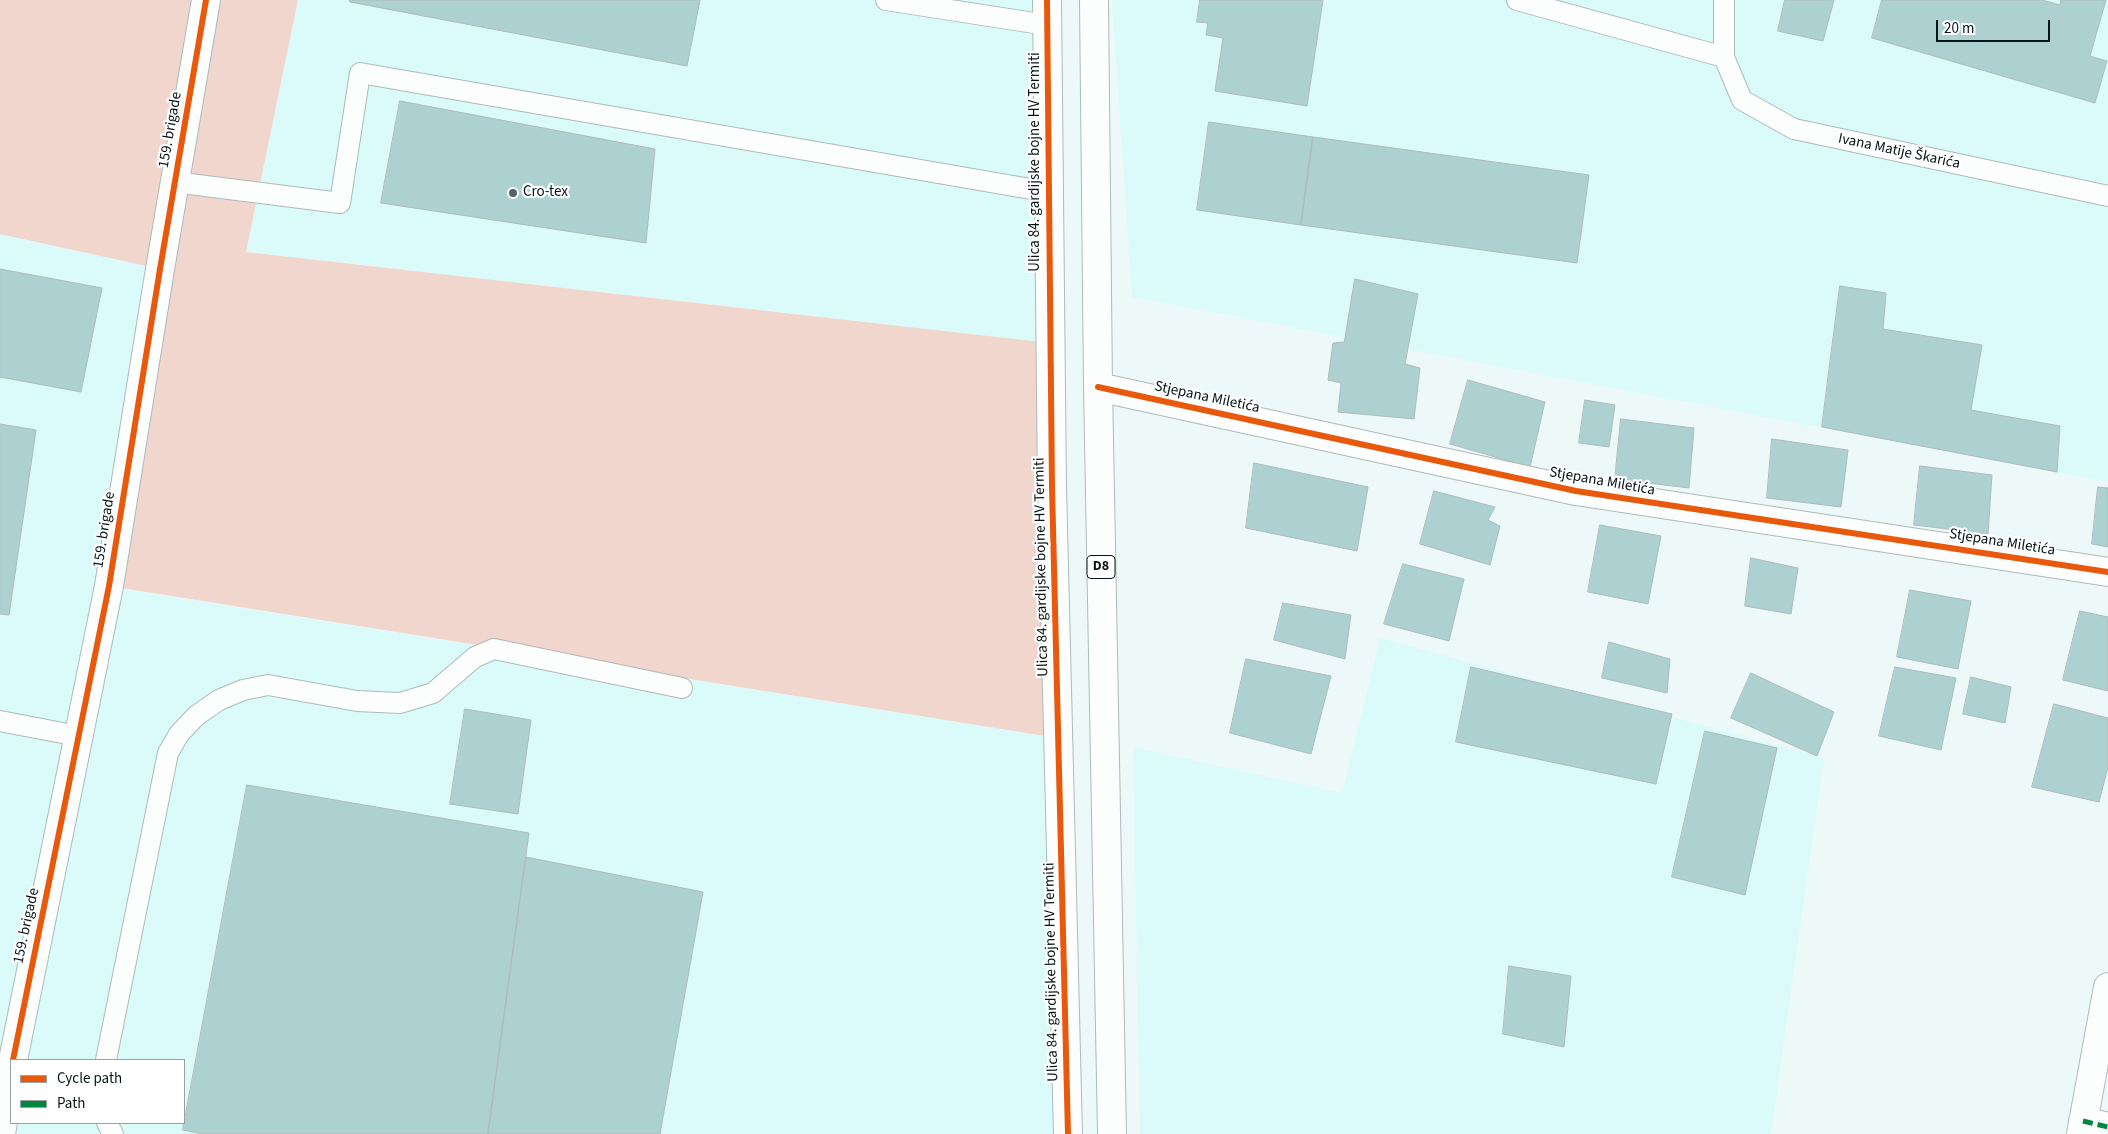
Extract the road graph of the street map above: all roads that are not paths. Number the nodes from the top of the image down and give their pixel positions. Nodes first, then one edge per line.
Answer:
1 (206, 0) edge
2 (886, 0) edge
3 (1094, 0) edge
4 (1517, 0) edge
5 (1724, 0) edge
6 (1047, 13) edge
7 (1724, 58) junction
8 (174, 182) junction
9 (1048, 192) junction
10 (2108, 196) edge
11 (1098, 386) junction
12 (2108, 572) edge
13 (682, 688) dead end
14 (0, 721) edge
15 (78, 736) junction
16 (2108, 987) edge
17 (10, 1057) edge
18 (106, 1059) edge
19 (2091, 1127) edge
20 (1, 1134) edge
21 (1068, 1134) edge
22 (1112, 1134) edge

1 - 8 street, 159. brigade
2 - 6 lane
3 - 11 street, D8
4 - 7 lane
5 - 7 lane, Ivana Matije Škarića
6 - 9 street, Ulica 84. gardijske bojne HV Termiti
7 - 10 lane, Ivana Matije Škarića
8 - 9 lane
8 - 15 street, 159. brigade
9 - 21 street, Ulica 84. gardijske bojne HV Termiti
11 - 12 street, Stjepana Miletića
11 - 22 street, D8
13 - 18 lane
14 - 15 lane
15 - 17 street, 159. brigade
16 - 19 street
17 - 20 street, 159. brigade

